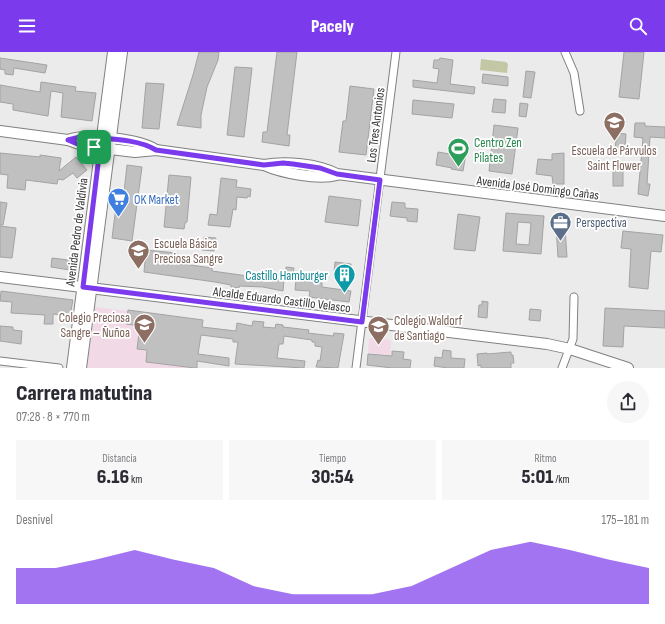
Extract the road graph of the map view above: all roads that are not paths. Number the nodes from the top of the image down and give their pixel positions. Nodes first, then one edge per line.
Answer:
1 (113, 52) edge
2 (122, 52) edge
3 (396, 52) edge
4 (565, 52) edge
5 (580, 111) dead end
6 (0, 131) edge
7 (105, 144) junction
8 (380, 180) junction
9 (665, 216) edge
10 (0, 277) edge
11 (87, 287) junction
12 (574, 297) dead end
13 (362, 322) junction
14 (570, 349) junction
15 (0, 361) edge
16 (26, 366) edge
17 (60, 368) edge
18 (72, 368) edge
19 (81, 368) edge
20 (356, 368) edge
21 (562, 368) edge
22 (628, 368) edge

1 - 7 main road, Avenida Pedro de Valdivia
2 - 7 main road, Avenida Pedro de Valdivia
3 - 8 street, Los Tres Antonios
4 - 5 street
6 - 7 main road, Avenida José Domingo Cañas
7 - 8 main road, Avenida José Domingo Cañas
7 - 11 main road, Avenida Pedro de Valdivia
8 - 9 main road, Avenida José Domingo Cañas
8 - 13 street, Los Tres Antonios
10 - 11 main road, Alcalde Eduardo Castillo Velasco
11 - 13 main road, Alcalde Eduardo Castillo Velasco
11 - 18 main road, Avenida Pedro de Valdivia
11 - 19 main road, Avenida Pedro de Valdivia
12 - 14 street
13 - 14 main road, Alcalde Eduardo Castillo Velasco
13 - 20 street, Los Tres Antonios
14 - 21 street
14 - 22 main road, Alcalde Eduardo Castillo Velasco
15 - 16 street
16 - 17 street

